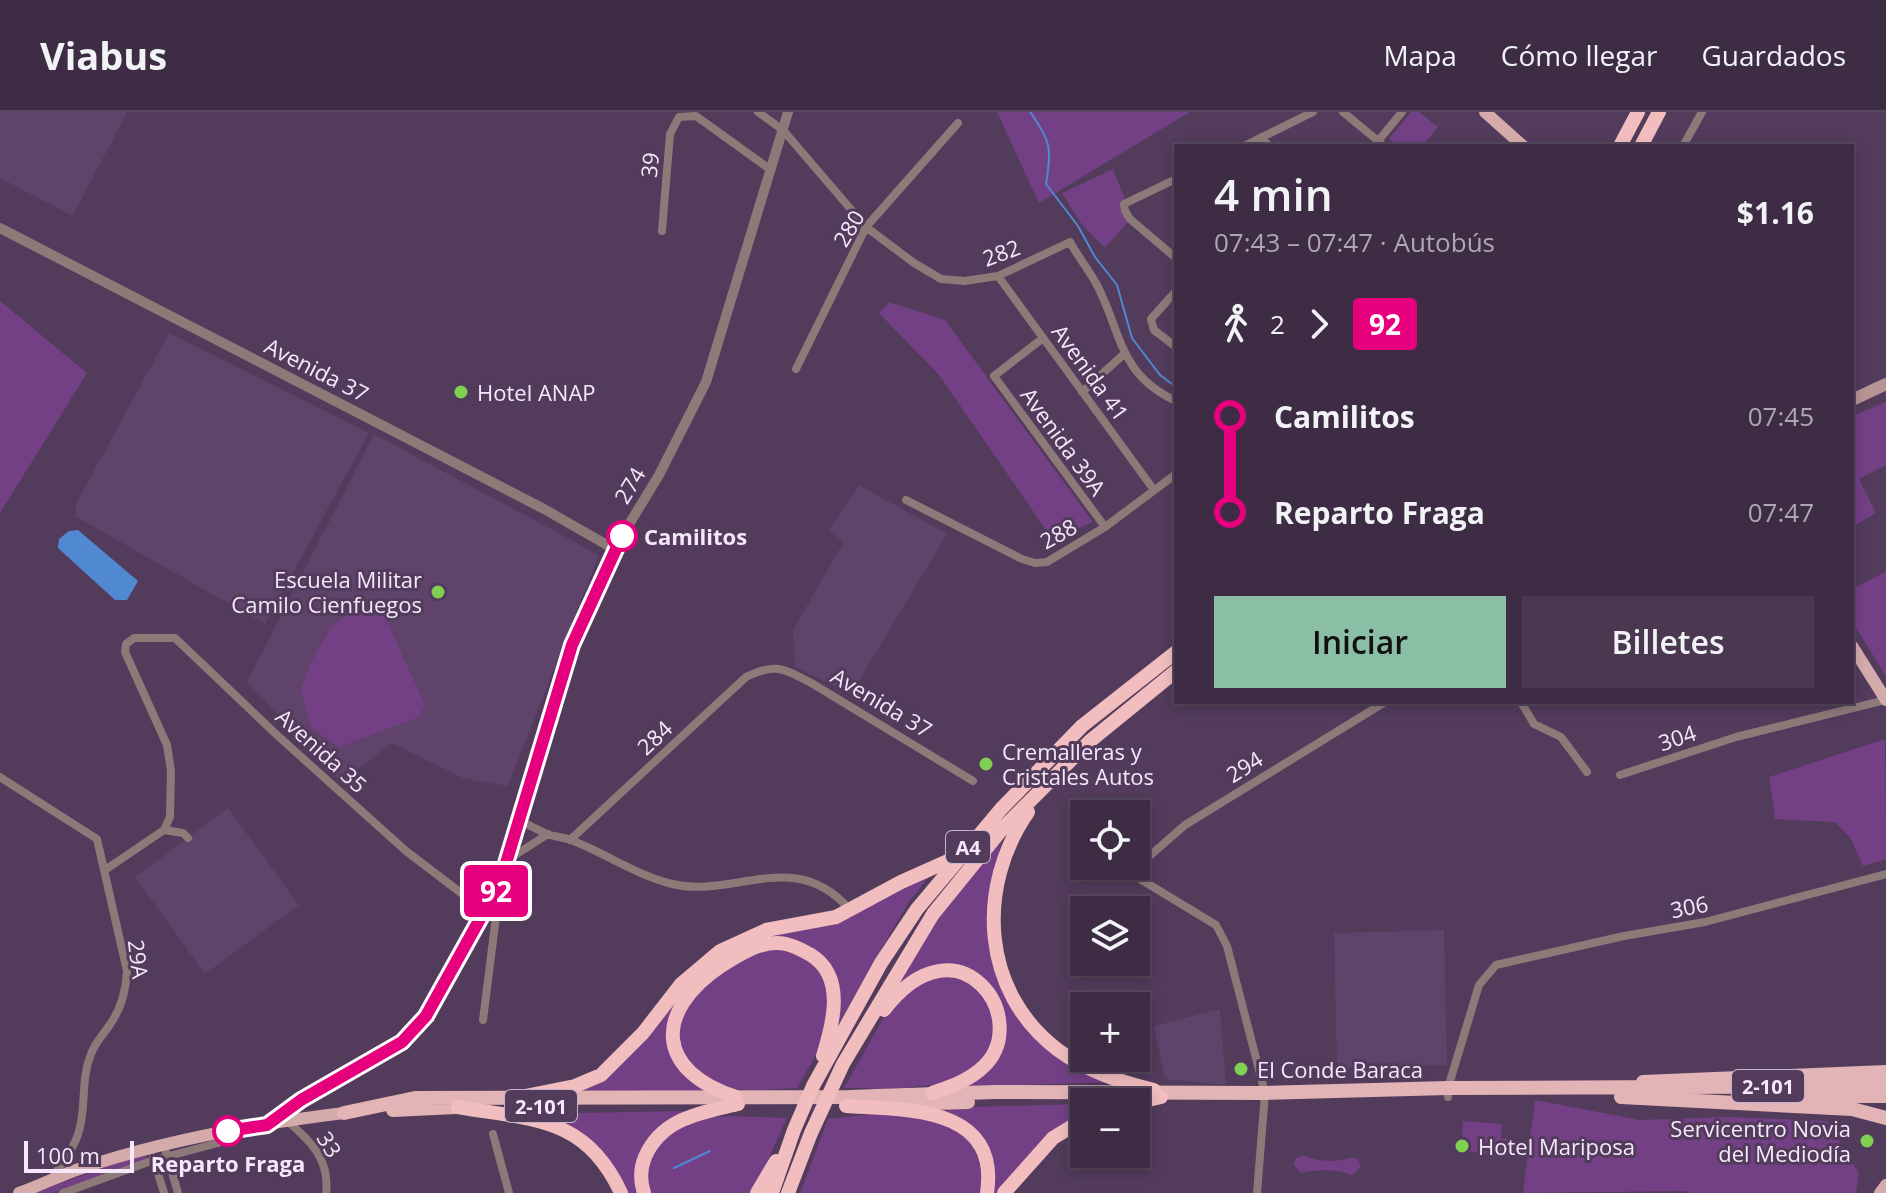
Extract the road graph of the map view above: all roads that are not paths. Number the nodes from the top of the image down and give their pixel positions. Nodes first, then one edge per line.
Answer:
1 (758, 112) edge
2 (788, 112) edge
3 (1313, 112) edge
4 (1343, 112) edge
5 (1402, 112) edge
6 (1485, 112) edge
7 (1638, 112) edge
8 (1659, 112) edge
9 (1702, 112) edge
10 (958, 123) dead end
11 (783, 130) junction
12 (1260, 138) junction
13 (1248, 144) edge
14 (1268, 144) edge
15 (1379, 144) edge
16 (1521, 144) edge
17 (1621, 144) edge
18 (1642, 144) edge
19 (1684, 144) edge
20 (771, 170) junction
21 (1174, 180) edge
22 (866, 227) junction
23 (0, 228) edge
24 (662, 231) dead end
25 (1174, 256) edge
26 (998, 276) junction
27 (1174, 293) edge
28 (1043, 338) junction
29 (1174, 345) edge
30 (1124, 354) junction
31 (796, 369) dead end
32 (1886, 384) edge
33 (1082, 392) junction
34 (1854, 399) edge
35 (1174, 400) edge
36 (1174, 475) edge
37 (1154, 490) junction
38 (906, 500) dead end
39 (1105, 527) junction
40 (614, 549) junction
41 (1854, 649) edge
42 (1174, 654) edge
43 (767, 667) joint
44 (1174, 673) edge
45 (1886, 700) edge
46 (1382, 704) edge
47 (1522, 704) edge
48 (1090, 741) junction
49 (1587, 772) dead end
50 (1620, 775) dead end
51 (0, 777) edge
52 (973, 781) dead end
53 (520, 821) junction
54 (164, 830) junction
55 (548, 834) junction
56 (188, 838) dead end
57 (570, 840) junction
58 (961, 855) junction
59 (509, 859) junction
60 (105, 870) junction
61 (1886, 874) edge
62 (500, 883) junction
63 (850, 910) junction
64 (486, 912) junction
65 (483, 1020) dead end
66 (843, 1064) junction
67 (1886, 1072) edge
68 (813, 1086) junction
69 (1886, 1086) edge
70 (1608, 1092) junction
71 (932, 1093) junction
72 (1448, 1093) junction
73 (1655, 1093) junction
74 (1158, 1094) junction
75 (1265, 1096) junction
76 (1886, 1096) edge
77 (1150, 1097) edge
78 (515, 1098) junction
79 (737, 1101) junction
80 (847, 1101) junction
81 (458, 1107) junction
82 (344, 1113) junction
83 (1886, 1118) edge
84 (286, 1120) junction
85 (267, 1125) junction
86 (1070, 1128) edge
87 (794, 1130) junction
88 (493, 1134) dead end
89 (165, 1151) junction
90 (152, 1154) junction
91 (49, 1181) junction
92 (1886, 1185) edge
93 (19, 1193) edge
94 (63, 1193) edge
95 (164, 1193) edge
96 (178, 1193) edge
97 (326, 1193) edge
98 (509, 1193) edge
99 (621, 1193) edge
100 (644, 1193) edge
101 (757, 1193) edge
102 (772, 1193) edge
103 (791, 1193) edge
104 (987, 1193) edge
105 (1004, 1193) edge
106 (1257, 1193) edge
107 (1880, 1193) edge

1 - 11 street
2 - 11 street, 274
3 - 12 street
4 - 15 street
5 - 15 street
6 - 16 main road
7 - 17 highway
8 - 18 highway
9 - 19 street
10 - 22 street, 280
11 - 20 street, 274
11 - 22 street
12 - 13 street
12 - 14 street
20 - 24 street, 39
20 - 40 street, 274
21 - 25 street
22 - 26 street, 282
22 - 31 street, 280
23 - 40 street, Avenida 37
26 - 28 street, Avenida 41
26 - 30 street, 282
27 - 29 street
28 - 33 street, Avenida 41
28 - 39 street, Avenida 39A
30 - 33 street
30 - 35 street
32 - 34 main road
33 - 37 street, Avenida 41
36 - 37 street, 288
37 - 39 street, 288
38 - 39 street, 288
40 - 53 street, 274
41 - 45 main road
42 - 58 highway, A4
43 - 52 street, Avenida 37
43 - 57 street, 284
44 - 48 highway, A4
45 - 50 street, 304
46 - 75 street, 294
47 - 49 street
48 - 66 highway, A4
48 - 74 highway
51 - 60 street, 29A
53 - 55 street
53 - 59 street, 274
54 - 56 street
54 - 60 street
54 - 64 street, Avenida 35
55 - 57 street
55 - 59 street
57 - 63 street
58 - 63 highway
58 - 68 highway, A4
59 - 62 street, 274
60 - 91 street, 29A
61 - 72 street, 306
62 - 64 street
62 - 65 street, 274
63 - 78 highway
64 - 85 street
66 - 71 highway
66 - 103 highway, A4
67 - 70 highway
68 - 79 highway
68 - 87 highway, A4
69 - 73 highway, 2-101
70 - 72 highway, 2-101
70 - 73 highway, 2-101
70 - 83 highway
71 - 74 highway, 2-101
71 - 80 highway, 2-101
72 - 75 highway, 2-101
73 - 76 highway, 2-101
74 - 75 highway, 2-101
74 - 77 highway
74 - 80 highway, 2-101
75 - 106 street
78 - 79 highway, 2-101
78 - 82 highway, 2-101
79 - 80 highway, 2-101
79 - 81 highway, 2-101
79 - 100 highway
80 - 104 highway
81 - 82 highway, 2-101
81 - 99 highway
82 - 84 main road, 2-101
84 - 85 main road, 2-101
84 - 97 street, 33
85 - 89 main road, 2-101
86 - 105 highway
87 - 101 highway
87 - 102 highway, A4
88 - 98 street
89 - 90 main road, 2-101
89 - 96 street
90 - 91 main road, 2-101
90 - 94 street
90 - 95 street
91 - 93 main road, 2-101
92 - 107 main road

